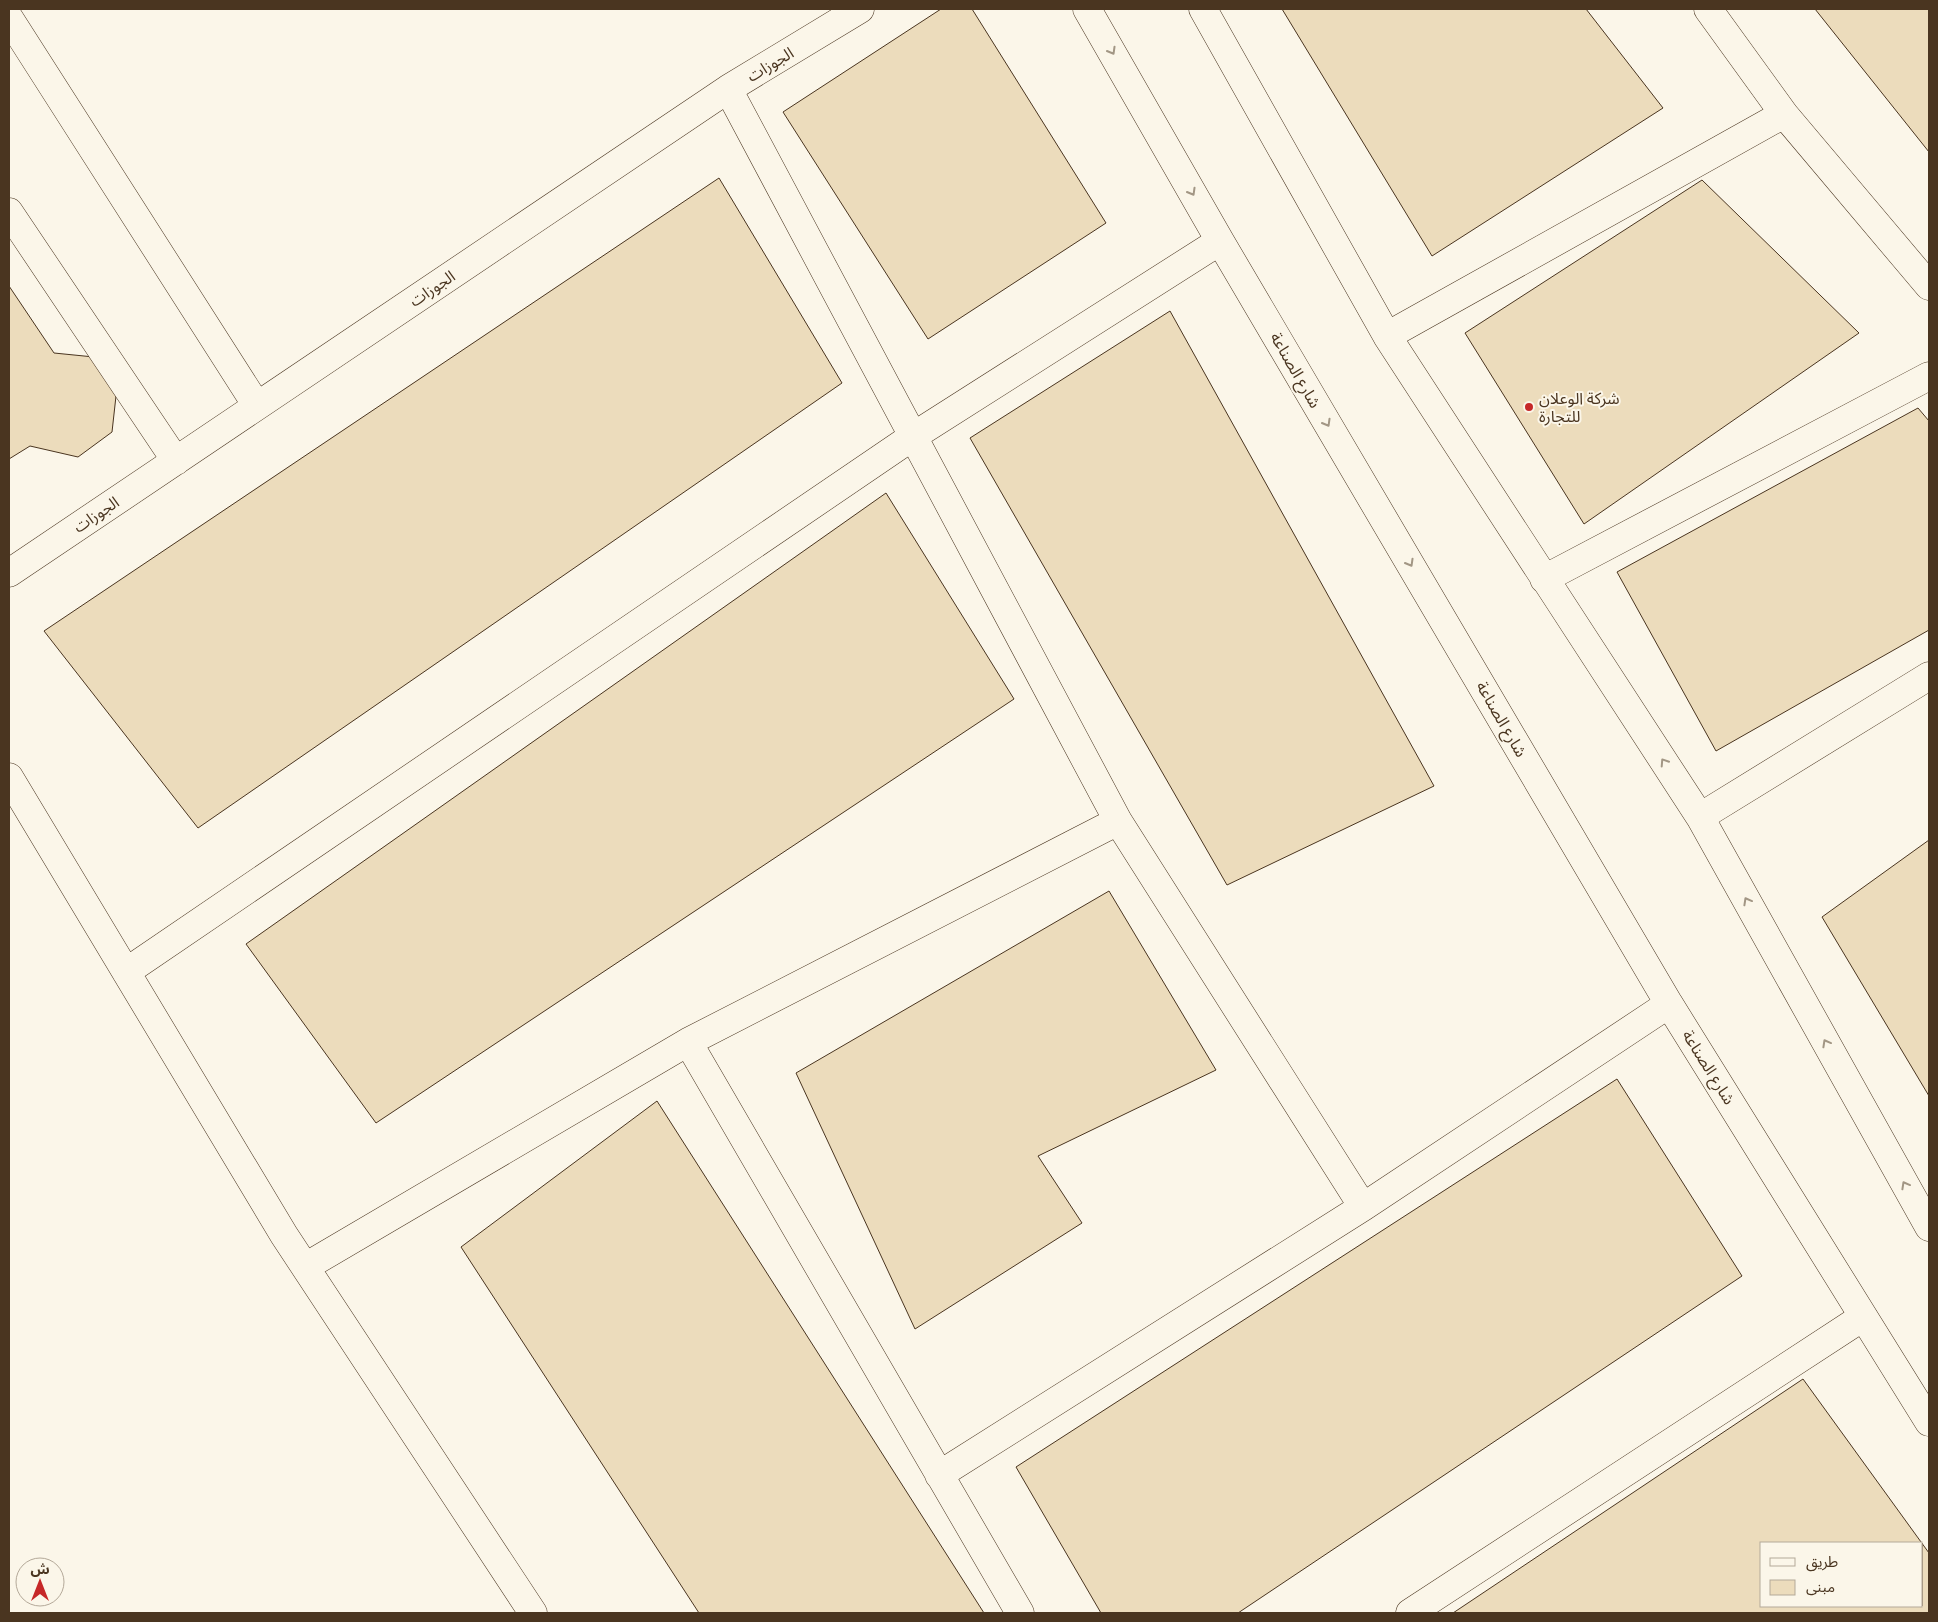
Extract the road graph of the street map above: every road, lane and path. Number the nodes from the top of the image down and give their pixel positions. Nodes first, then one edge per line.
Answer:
1 (860, 9) edge
2 (1087, 9) edge
3 (1203, 9) edge
4 (1708, 9) edge
5 (9, 18) edge
6 (728, 90) junction
7 (1784, 114) junction
8 (9, 212) edge
9 (1220, 241) junction
10 (1929, 286) edge
11 (1387, 336) junction
12 (1929, 376) edge
13 (257, 406) junction
14 (912, 437) junction
15 (176, 461) junction
16 (9, 573) edge
17 (1544, 579) junction
18 (1929, 676) edge
19 (9, 777) edge
20 (1700, 817) junction
21 (1118, 821) junction
22 (126, 972) junction
23 (1669, 1004) junction
24 (688, 1042) junction
25 (1364, 1207) junction
26 (1929, 1228) edge
27 (305, 1267) junction
28 (1864, 1316) junction
29 (1929, 1422) edge
30 (939, 1475) junction
31 (533, 1613) edge
32 (1020, 1613) edge
33 (1410, 1613) edge

1 - 6 street, الجوزات
2 -> 9 street, شارع الصناعة
3 - 11 street
4 - 7 street
5 - 13 street
6 - 13 street, الجوزات
6 - 14 street
7 - 10 street
7 - 11 street
8 - 15 street
9 - 14 street
9 -> 23 street, شارع الصناعة
11 - 17 street
12 - 17 street
13 - 15 street, الجوزات
14 - 21 street
14 - 22 street
15 - 16 street, الجوزات
20 -> 17 street
18 - 20 street
19 - 22 street
26 -> 20 street
21 - 24 street
21 - 25 street
22 - 27 street
23 - 25 street
23 - 28 street, شارع الصناعة
24 - 27 street
24 - 30 street
25 - 30 street
27 - 31 street
28 - 29 street, شارع الصناعة
28 - 33 street
30 - 32 street

